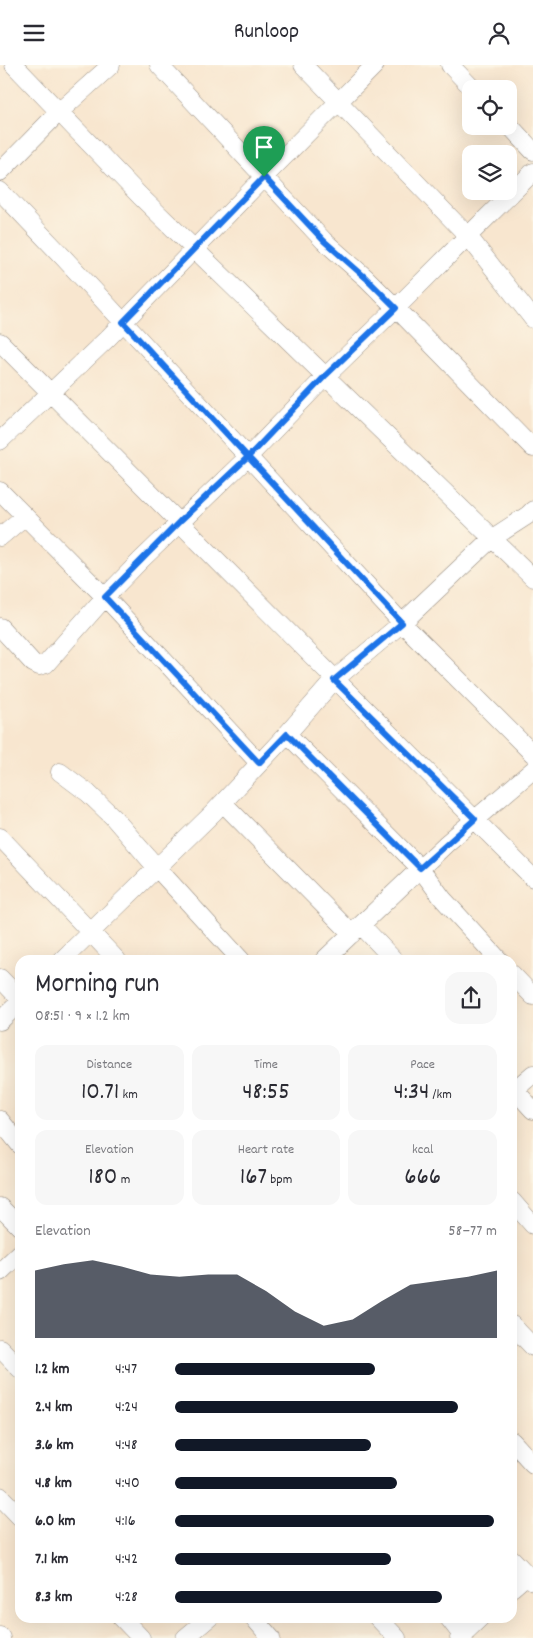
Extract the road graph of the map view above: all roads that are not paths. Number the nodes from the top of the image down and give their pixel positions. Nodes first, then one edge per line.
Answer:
1 (14, 65) edge
2 (112, 65) edge
3 (159, 65) edge
4 (303, 65) edge
5 (375, 65) edge
6 (450, 65) edge
7 (464, 80) edge
8 (339, 102) junction
9 (59, 112) junction
10 (517, 134) edge
11 (533, 151) edge
12 (0, 172) edge
13 (533, 172) edge
14 (264, 177) junction
15 (0, 191) edge
16 (468, 235) junction
17 (195, 248) junction
18 (396, 308) junction
19 (533, 319) edge
20 (123, 322) junction
21 (0, 342) edge
22 (326, 375) junction
23 (50, 392) junction
24 (0, 441) edge
25 (533, 448) edge
26 (248, 457) junction
27 (0, 491) edge
28 (533, 510) edge
29 (25, 516) junction
30 (180, 521) junction
31 (0, 537) edge
32 (491, 539) junction
33 (533, 578) edge
34 (105, 597) junction
35 (402, 623) junction
36 (0, 627) edge
37 (334, 680) junction
38 (287, 734) junction
39 (533, 754) edge
40 (259, 763) junction
41 (533, 770) edge
42 (60, 772) dead end
43 (223, 803) junction
44 (475, 819) junction
45 (0, 837) edge
46 (157, 868) junction
47 (420, 868) junction
48 (533, 878) edge
49 (356, 929) junction
50 (90, 933) junction
51 (67, 955) edge
52 (112, 955) edge
53 (236, 955) edge
54 (329, 955) edge
55 (388, 955) edge
56 (495, 955) edge
57 (0, 978) edge
58 (517, 979) edge
59 (15, 995) edge
60 (533, 996) edge
61 (15, 1006) edge
62 (0, 1021) edge
63 (533, 1074) edge
64 (517, 1086) edge
65 (517, 1093) edge
66 (533, 1110) edge
67 (0, 1121) edge
68 (15, 1139) edge
69 (0, 1207) edge
70 (517, 1207) edge
71 (15, 1222) edge
72 (533, 1225) edge
73 (15, 1258) edge
74 (0, 1272) edge
75 (517, 1330) edge
76 (533, 1347) edge
77 (0, 1348) edge
78 (15, 1364) edge
79 (517, 1449) edge
80 (533, 1464) edge
81 (0, 1496) edge
82 (15, 1512) edge
83 (517, 1564) edge
84 (530, 1578) edge
85 (517, 1585) edge
86 (127, 1623) edge
87 (203, 1623) edge
88 (258, 1623) edge
89 (383, 1623) edge
90 (452, 1623) edge
91 (475, 1623) edge
92 (462, 1637) edge
93 (141, 1638) edge
94 (185, 1638) edge
95 (271, 1638) edge
96 (397, 1638) edge

1 - 9 street
2 - 9 street
3 - 14 street
4 - 8 street
5 - 8 street
6 - 7 street
8 - 14 street
8 - 16 street
9 - 12 street
9 - 17 street
10 - 11 street
13 - 16 street
14 - 17 street
14 - 18 street
15 - 20 street
16 - 18 street
16 - 19 street
17 - 20 street
17 - 22 street
18 - 22 street
18 - 25 street
20 - 23 street
20 - 26 street
21 - 23 street
22 - 26 street
22 - 32 street
23 - 24 street
23 - 30 street
26 - 30 street
26 - 35 street
27 - 29 street
28 - 32 street
29 - 31 street
29 - 34 street
30 - 34 street
30 - 37 street
32 - 33 street
32 - 35 street
34 - 36 street
34 - 40 street
35 - 37 street
35 - 39 street
37 - 38 street
37 - 44 street
38 - 40 street
38 - 47 street
40 - 43 street
41 - 44 street
42 - 46 street
43 - 46 street
43 - 49 street
44 - 47 street
44 - 48 street
45 - 50 street
46 - 50 street
46 - 53 street
47 - 49 street
47 - 56 street
49 - 54 street
49 - 55 street
50 - 51 street
50 - 52 street
57 - 59 street
58 - 60 street
61 - 62 street
63 - 64 street
65 - 66 street
67 - 68 street
69 - 71 street
70 - 72 street
73 - 74 street
75 - 76 street
77 - 78 street
79 - 80 street
81 - 82 street
83 - 84 street
84 - 85 street
86 - 93 street
87 - 94 street
88 - 95 street
89 - 96 street
90 - 92 street
91 - 92 street

